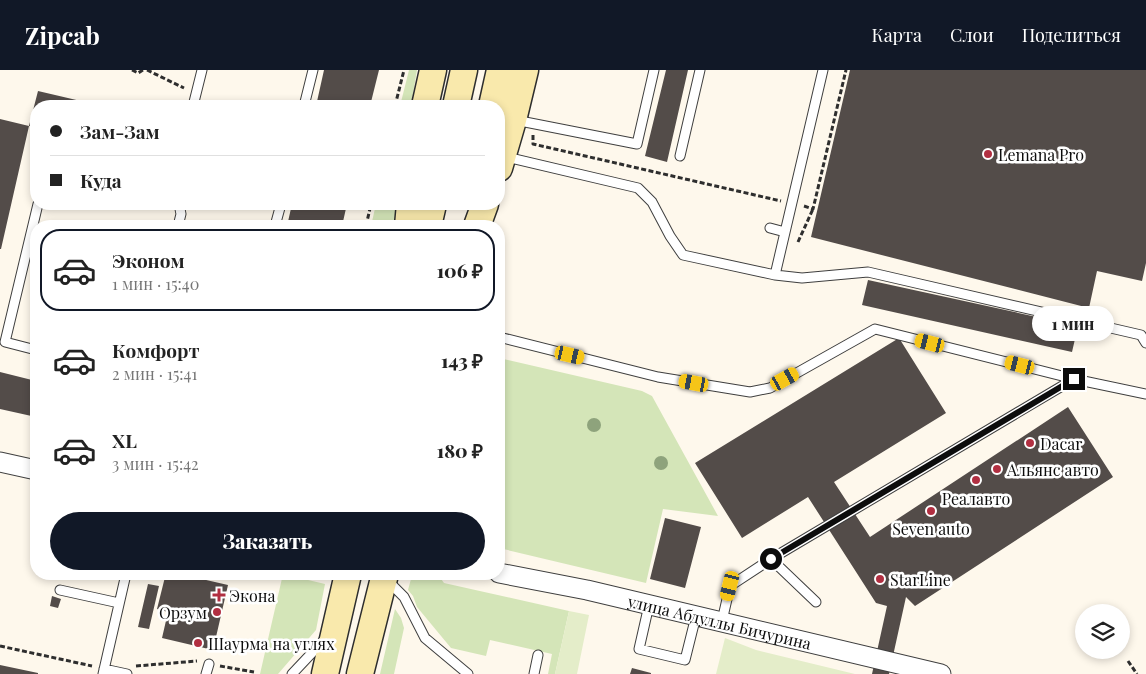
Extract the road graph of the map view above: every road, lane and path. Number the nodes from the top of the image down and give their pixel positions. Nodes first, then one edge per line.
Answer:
1 (132, 70) edge
2 (145, 70) edge
3 (202, 70) edge
4 (313, 70) edge
5 (404, 70) edge
6 (433, 70) edge
7 (464, 70) edge
8 (500, 70) edge
9 (525, 70) edge
10 (654, 70) edge
11 (700, 70) edge
12 (824, 70) edge
13 (846, 70) edge
14 (196, 94) junction
15 (194, 100) edge
16 (306, 100) edge
17 (396, 100) edge
18 (426, 100) edge
19 (457, 100) edge
20 (501, 100) edge
21 (505, 107) edge
22 (505, 114) edge
23 (533, 144) dead end
24 (680, 156) dead end
25 (505, 161) edge
26 (792, 204) junction
27 (770, 228) dead end
28 (785, 232) junction
29 (30, 237) edge
30 (775, 275) junction
31 (505, 339) edge
32 (1146, 343) edge
33 (30, 348) edge
34 (1074, 379) junction
35 (1146, 394) edge
36 (0, 462) edge
37 (30, 469) edge
38 (771, 559) junction
39 (505, 573) edge
40 (125, 580) edge
41 (347, 580) edge
42 (383, 580) edge
43 (389, 580) edge
44 (60, 590) dead end
45 (816, 602) dead end
46 (119, 603) junction
47 (649, 605) junction
48 (696, 616) junction
49 (722, 621) junction
50 (336, 626) junction
51 (0, 646) edge
52 (538, 655) dead end
53 (1128, 661) dead end
54 (209, 664) junction
55 (103, 672) edge
56 (254, 672) dead end
57 (127, 674) edge
58 (206, 674) edge
59 (292, 674) edge
60 (325, 674) edge
61 (360, 674) edge
62 (468, 674) edge
63 (534, 674) edge
64 (941, 674) edge
65 (1137, 674) edge

1 - 2 path
2 - 14 path
3 - 14 lane
4 - 16 lane
5 - 17 path
6 - 18 main road
7 - 19 main road
8 - 20 main road
9 - 21 main road
10 - 22 lane
11 - 24 lane
12 - 26 lane
13 - 26 path
14 - 15 lane
23 - 26 path
25 - 30 lane
26 - 28 lane
27 - 28 lane
28 - 30 lane
29 - 33 lane
30 - 32 lane
31 - 34 lane
34 - 35 lane
34 - 38 lane
36 - 37 street
38 - 45 lane
38 - 49 lane
39 - 47 street, улица Абдуллы Бичурина
40 - 46 lane
41 - 50 main road
42 - 61 main road
43 - 62 lane
44 - 46 lane
46 - 55 lane
47 - 48 street, улица Абдуллы Бичурина
47 - 48 lane
48 - 49 street, улица Абдуллы Бичурина
49 - 64 street, улица Абдуллы Бичурина
50 - 59 lane
50 - 60 main road
51 - 55 path
52 - 63 lane
53 - 65 path
54 - 55 path
54 - 56 path
54 - 58 lane
55 - 57 lane

